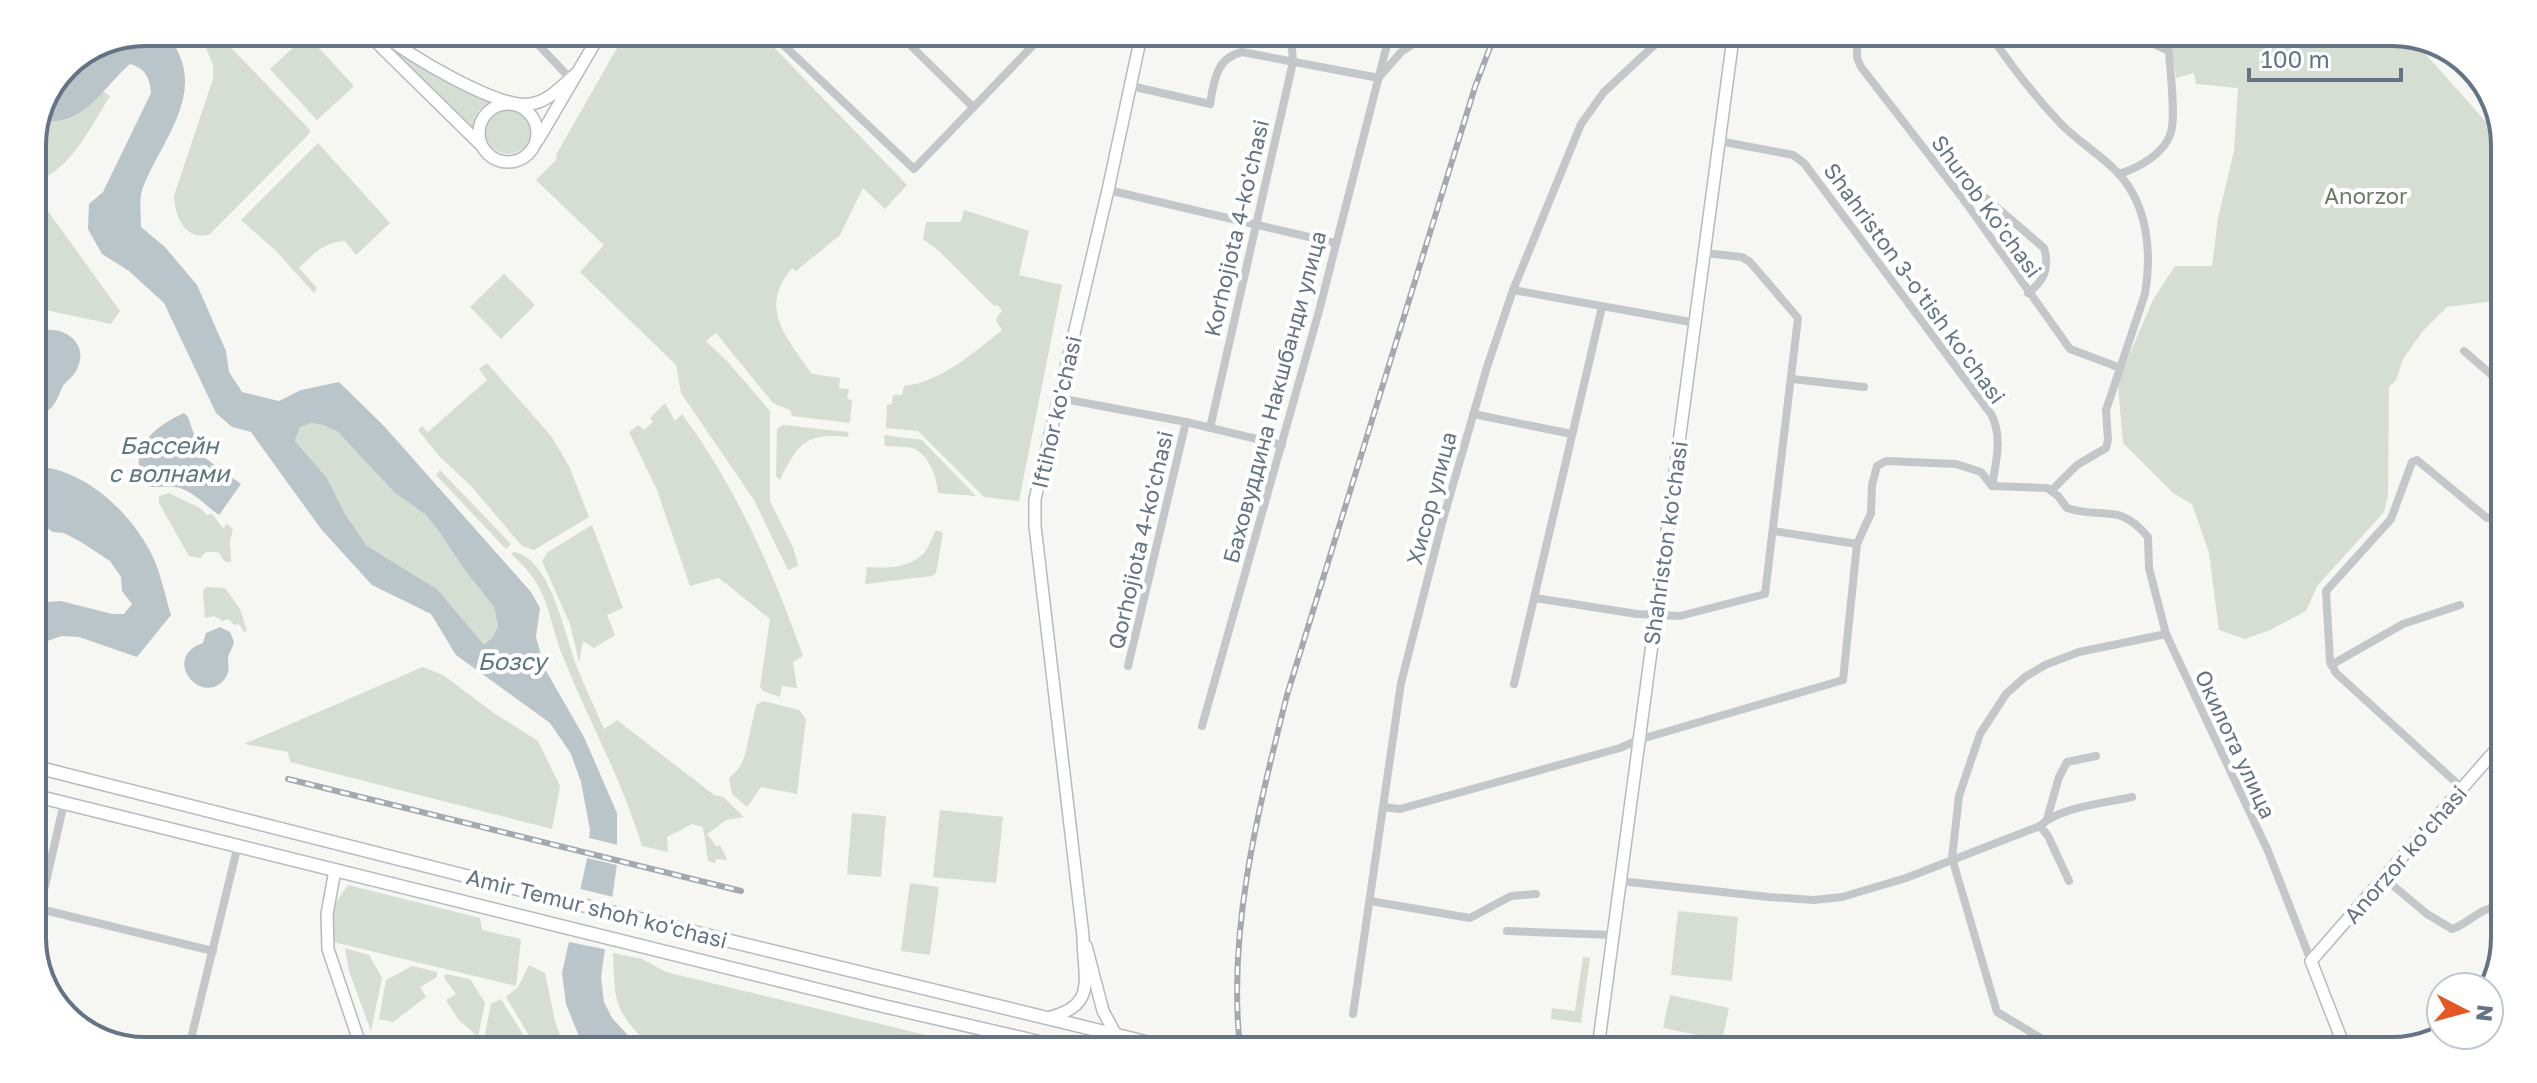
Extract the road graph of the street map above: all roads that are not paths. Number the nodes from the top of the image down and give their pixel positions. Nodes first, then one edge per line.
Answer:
1 (380, 46) edge
2 (401, 46) edge
3 (541, 46) edge
4 (592, 46) edge
5 (785, 46) edge
6 (911, 46) edge
7 (1140, 46) edge
8 (1292, 46) edge
9 (1387, 46) edge
10 (1410, 46) edge
11 (1653, 46) edge
12 (1732, 46) edge
13 (1857, 46) edge
14 (1999, 46) edge
15 (2158, 46) edge
16 (1030, 48) edge
17 (1293, 62) junction
18 (573, 76) junction
19 (1379, 78) junction
20 (1131, 86) junction
21 (514, 104) junction
22 (973, 107) junction
23 (1719, 141) junction
24 (533, 147) junction
25 (484, 149) junction
26 (2119, 174) junction
27 (1108, 190) junction
28 (1964, 200) junction
29 (1256, 224) junction
30 (1335, 243) junction
31 (1705, 253) junction
32 (1513, 290) junction
33 (2028, 293) junction
34 (1602, 307) junction
35 (1696, 323) junction
36 (2464, 351) dead end
37 (2118, 367) junction
38 (2491, 374) edge
39 (1792, 379) junction
40 (1864, 387) dead end
41 (1059, 398) junction
42 (1473, 414) junction
43 (1186, 422) junction
44 (1210, 428) junction
45 (1572, 434) junction
46 (1282, 445) junction
47 (1992, 486) junction
48 (2052, 490) junction
49 (2491, 518) edge
50 (1773, 531) junction
51 (1857, 544) junction
52 (1535, 598) junction
53 (2460, 605) dead end
54 (1655, 615) junction
55 (2166, 634) junction
56 (2331, 665) junction
57 (1128, 666) dead end
58 (1514, 684) dead end
59 (1202, 726) dead end
60 (1638, 740) junction
61 (2491, 755) edge
62 (2096, 756) dead end
63 (46, 770) edge
64 (106, 785) junction
65 (2462, 788) junction
66 (2132, 797) dead end
67 (46, 798) edge
68 (64, 803) junction
69 (1384, 807) junction
70 (100, 812) junction
71 (2044, 822) junction
72 (238, 845) junction
73 (1952, 858) junction
74 (335, 870) junction
75 (2384, 878) junction
76 (1620, 881) junction
77 (2069, 881) dead end
78 (46, 882) edge
79 (1536, 894) dead end
80 (1370, 901) junction
81 (2491, 907) edge
82 (46, 911) edge
83 (1507, 931) dead end
84 (1613, 935) junction
85 (1083, 936) junction
86 (213, 951) junction
87 (2311, 961) junction
88 (1353, 1014) dead end
89 (1046, 1018) junction
90 (1116, 1035) junction
91 (192, 1037) edge
92 (358, 1037) edge
93 (1019, 1037) edge
94 (1124, 1037) edge
95 (1599, 1037) edge
96 (2039, 1037) edge
97 (2341, 1037) edge

1 - 25 main road
2 - 21 main road
3 - 18 street
4 - 18 main road
5 - 22 street
6 - 22 street
7 - 20 main road, Iftihor ko'chasi
8 - 17 street, Korhojiota 4-ko'chasi
9 - 19 street, Баховуддина Накшбанди улица
10 - 19 street
11 - 32 street, Хисор улица
12 - 23 main road, Shahriston ko'chasi
13 - 28 street, Shurob Ko'chasi
14 - 26 street
15 - 26 street
16 - 22 street
17 - 19 street
17 - 20 street
17 - 29 street, Korhojiota 4-ko'chasi
18 - 21 main road
18 - 24 main road
19 - 30 street, Баховуддина Накшбанди улица
20 - 27 main road, Iftihor ko'chasi
21 - 24 main road
21 - 25 main road
23 - 31 main road, Shahriston ko'chasi
23 - 47 street, Shahriston 3-o'tish ko'chasi
24 - 25 main road
26 - 37 street
27 - 29 street
27 - 41 main road, Iftihor ko'chasi
28 - 33 street, Shurob Ko'chasi
28 - 33 street
29 - 30 street
29 - 44 street, Korhojiota 4-ko'chasi
30 - 46 street, Баховуддина Накшбанди улица
31 - 35 main road, Shahriston ko'chasi
31 - 39 street
32 - 34 street
32 - 42 street, Хисор улица
33 - 37 street, Shurob Ko'chasi
34 - 35 street
34 - 45 street
35 - 54 main road, Shahriston ko'chasi
36 - 38 street
37 - 48 street
39 - 40 street
39 - 50 street
41 - 43 street
41 - 85 main road, Iftihor ko'chasi
42 - 45 street
42 - 69 street, Хисор улица
43 - 44 street
43 - 57 street, Qorhojiota 4-ko'chasi
44 - 46 street
45 - 52 street
46 - 59 street, Баховуддина Накшбанди улица
47 - 48 street
47 - 51 street
48 - 55 street, Окилота улица
49 - 56 street
50 - 51 street
50 - 54 street
51 - 60 street
52 - 54 street
52 - 58 street
53 - 56 street
54 - 60 main road, Shahriston ko'chasi
55 - 73 street
55 - 87 street, Окилота улица
56 - 65 street
60 - 69 street
60 - 76 main road, Shahriston ko'chasi
61 - 65 main road, Anorzor ko'chasi
62 - 71 street
63 - 64 main road, Amir Temur shoh ko'chasi
64 - 70 main road
64 - 89 main road, Amir Temur shoh ko'chasi
65 - 75 main road, Anorzor ko'chasi
66 - 71 street
67 - 68 main road, Amir Temur shoh ko'chasi
68 - 70 main road, Amir Temur shoh ko'chasi
68 - 78 street
69 - 80 street, Хисор улица
70 - 72 main road, Amir Temur shoh ko'chasi
71 - 73 street
71 - 77 street
72 - 74 main road, Amir Temur shoh ko'chasi
72 - 86 street
73 - 76 street
73 - 96 street
74 - 92 main road
74 - 93 main road, Amir Temur shoh ko'chasi
75 - 81 street
75 - 87 main road, Anorzor ko'chasi
76 - 84 main road, Shahriston ko'chasi
79 - 80 street
80 - 88 street, Хисор улица
82 - 86 street
83 - 84 street
84 - 95 main road, Shahriston ko'chasi
85 - 89 main road, Iftihor ko'chasi
85 - 90 main road, Iftihor ko'chasi
86 - 91 street
87 - 97 main road
89 - 90 main road, Amir Temur shoh ko'chasi
90 - 94 main road, Amir Temur shoh ko'chasi

